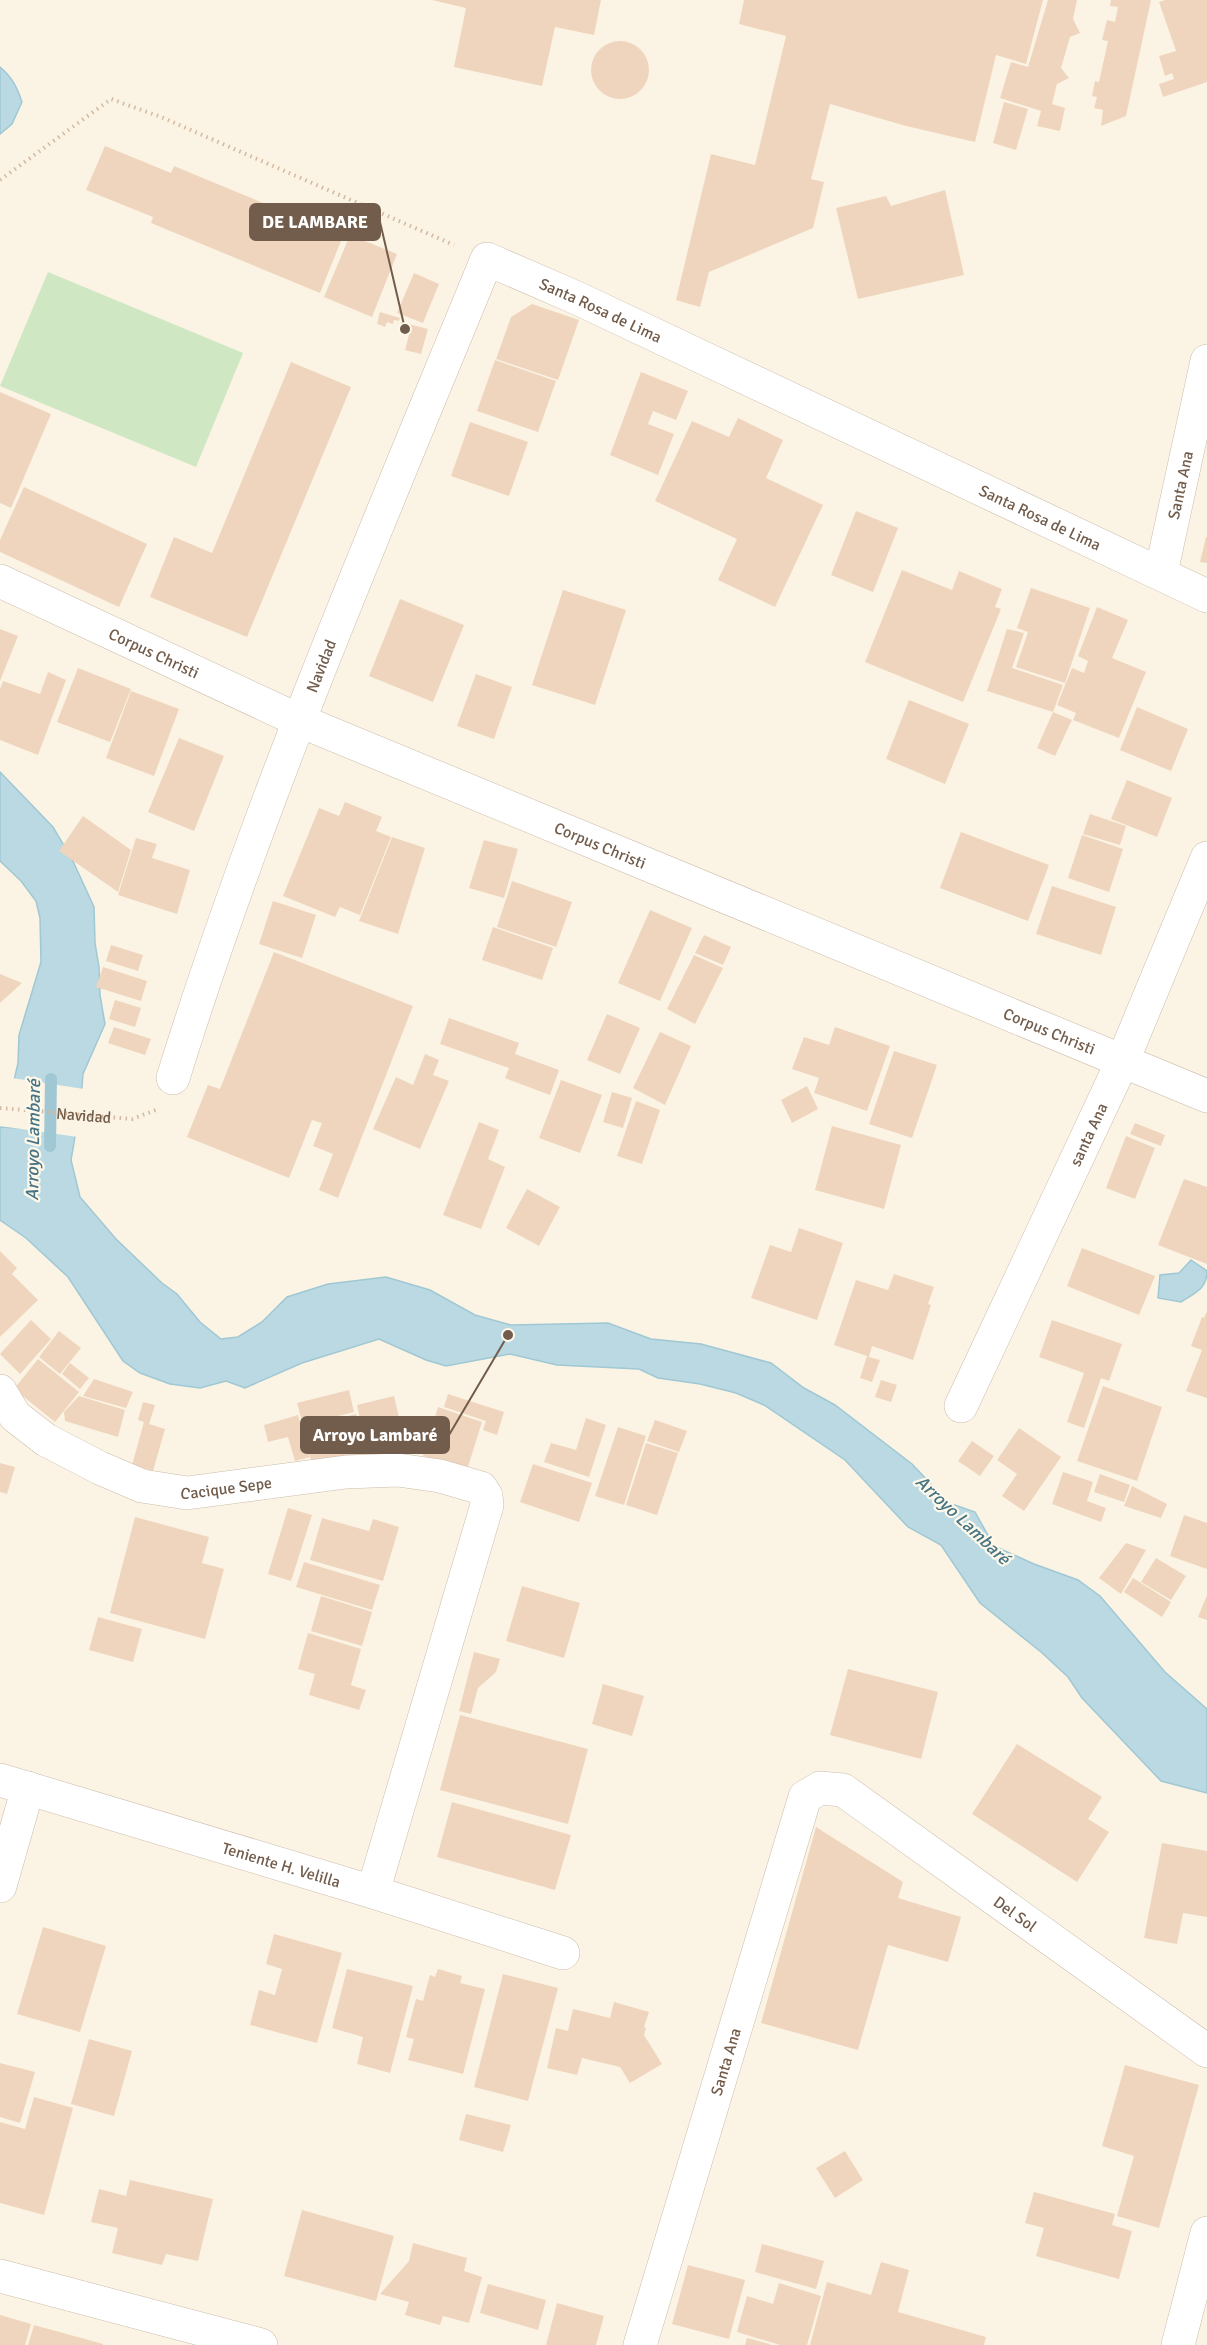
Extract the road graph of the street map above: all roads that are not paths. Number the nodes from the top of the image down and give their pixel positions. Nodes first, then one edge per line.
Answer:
1 (488, 259) joint
2 (1207, 361) edge
3 (1161, 573) junction
4 (0, 581) edge
5 (1207, 596) edge
6 (298, 720) junction
7 (1207, 858) edge
8 (1123, 1060) junction
9 (173, 1078) dead end
10 (1207, 1096) edge
11 (0, 1391) edge
12 (961, 1406) dead end
13 (14, 1784) edge
14 (820, 1788) joint
15 (0, 1886) edge
16 (373, 1892) junction
17 (563, 1953) dead end
18 (1207, 2051) edge
19 (1207, 2233) edge
20 (0, 2276) edge
21 (261, 2345) edge
22 (640, 2345) edge
23 (1178, 2345) edge

1 - 3 street, Santa Rosa de Lima
1 - 6 street, Navidad
2 - 3 street, Santa Ana
3 - 5 street, Santa Rosa de Lima
4 - 6 street, Corpus Christi
6 - 8 street, Corpus Christi
6 - 9 street, Navidad
7 - 8 street, santa Ana
8 - 10 street, Corpus Christi
8 - 12 street, santa Ana
11 - 16 street, Cacique Sepe
13 - 15 street
13 - 16 street, Teniente H. Velilla
14 - 18 street, Del Sol
14 - 22 street, Santa Ana
16 - 17 street, Teniente H. Velilla
19 - 23 street
20 - 21 street

